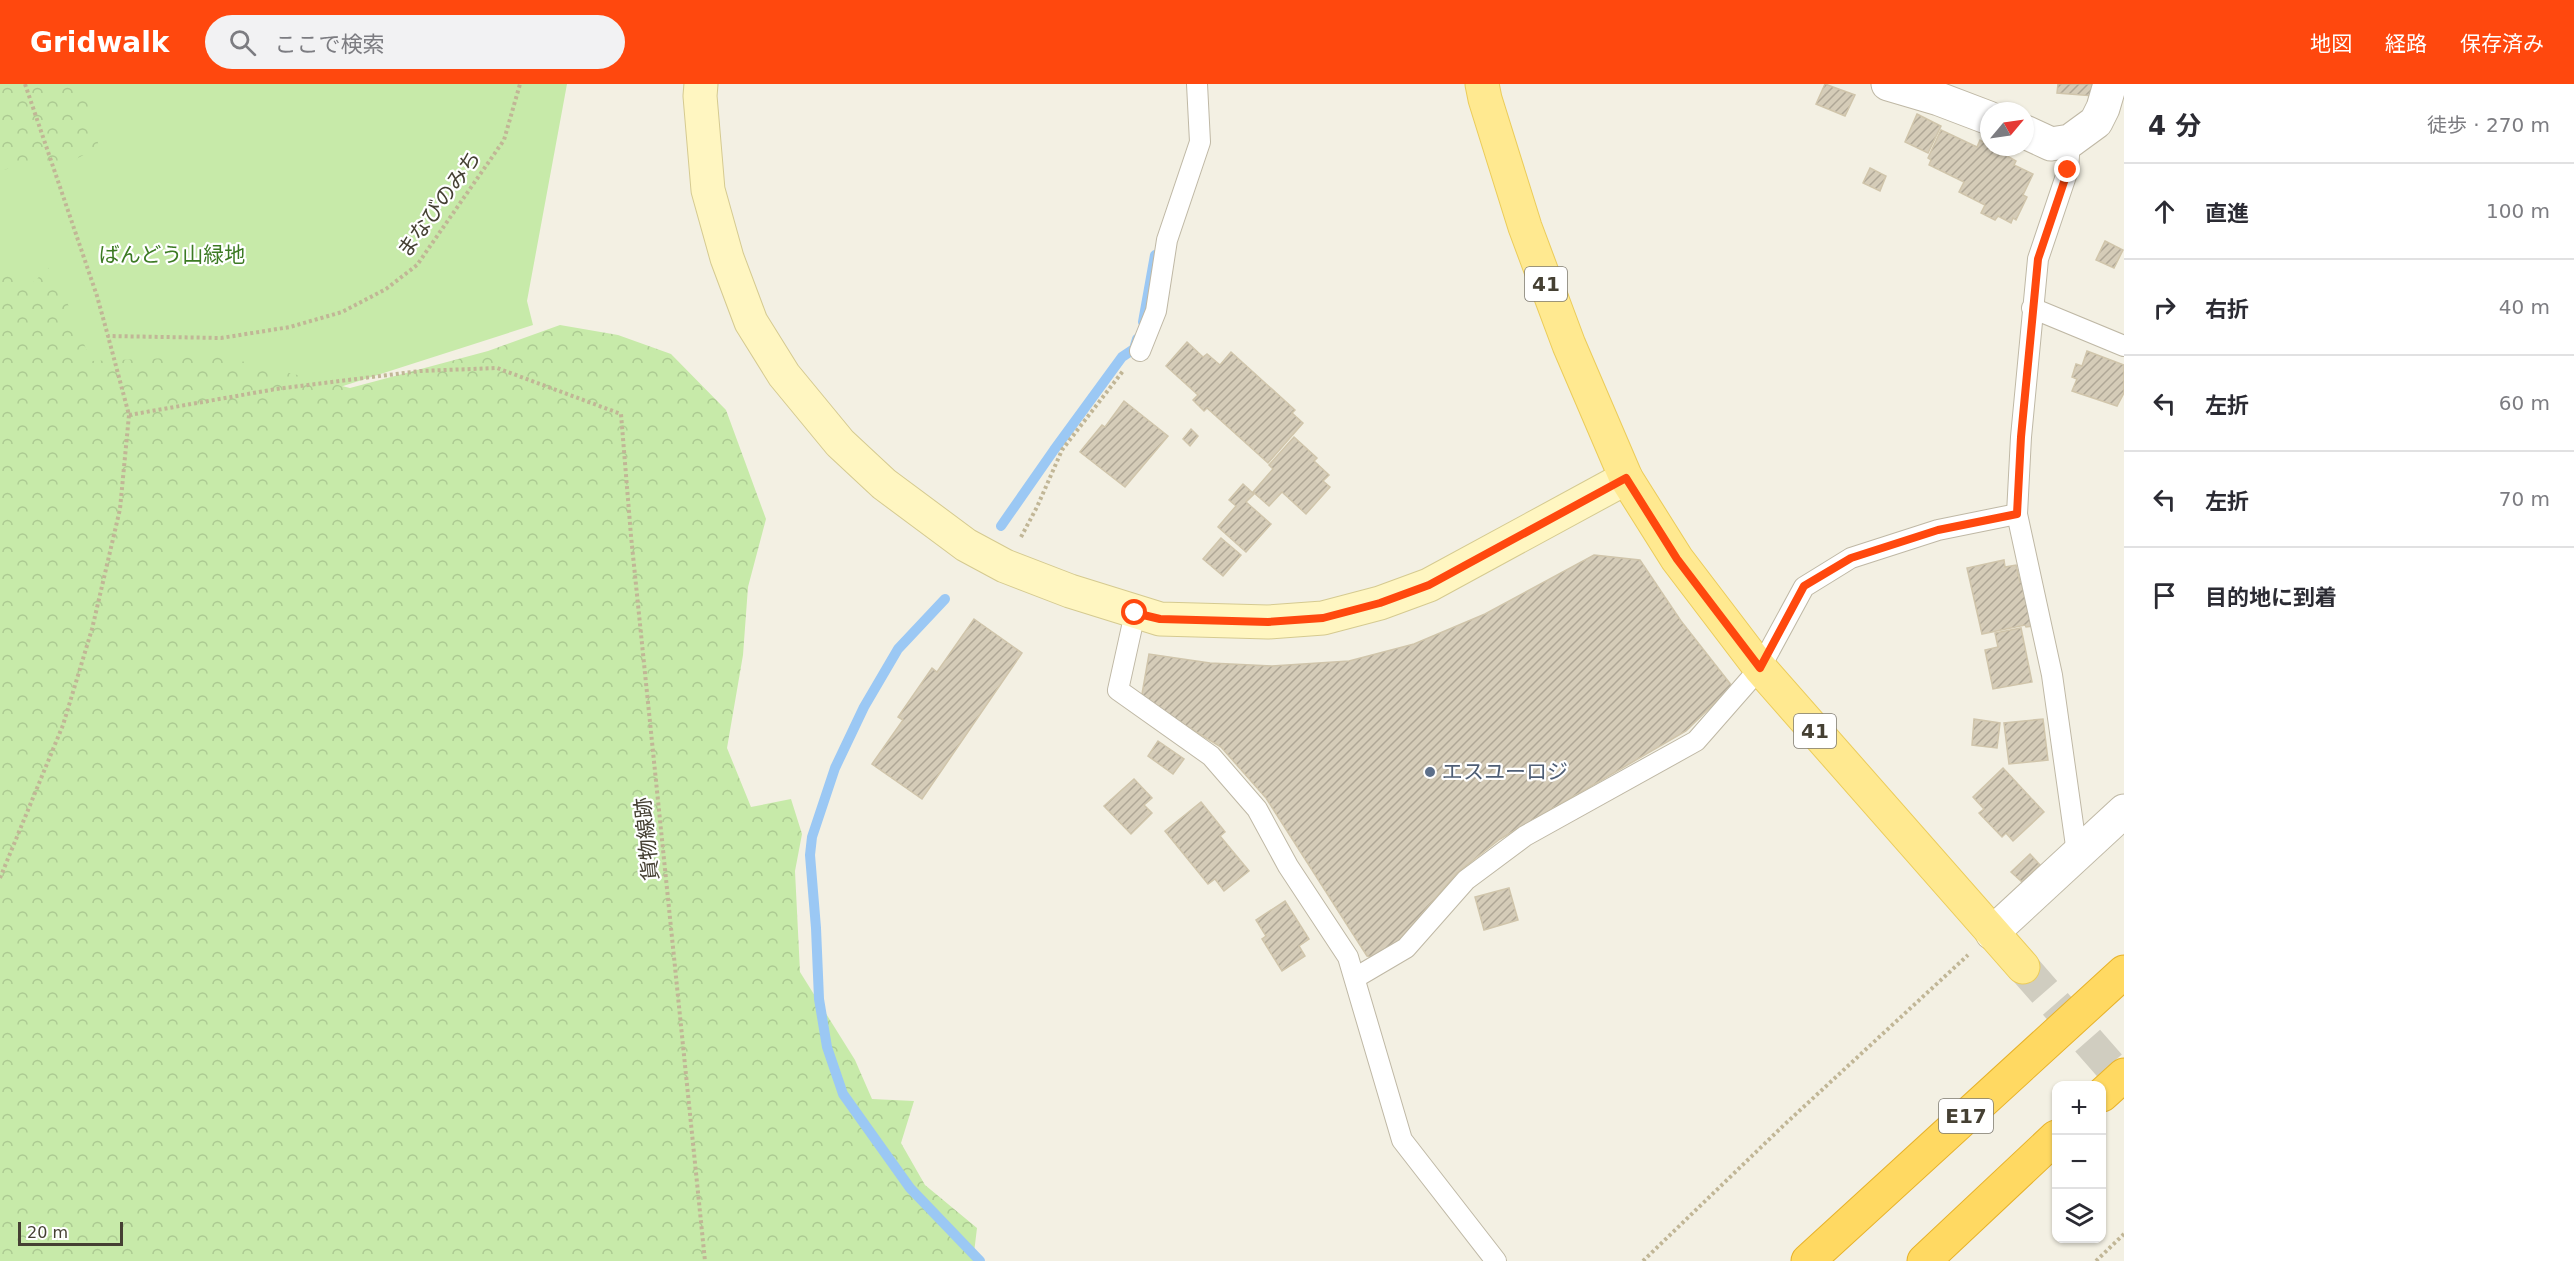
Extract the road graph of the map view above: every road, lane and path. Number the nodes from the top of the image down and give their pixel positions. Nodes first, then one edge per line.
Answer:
1 (26, 84) edge
2 (520, 84) edge
3 (701, 84) edge
4 (1197, 84) edge
5 (1482, 84) edge
6 (1888, 84) edge
7 (2110, 84) edge
8 (1980, 115) edge
9 (2034, 136) edge
10 (2070, 141) junction
11 (2032, 308) junction
12 (108, 336) junction
13 (2124, 346) edge
14 (1140, 351) joint
15 (129, 415) junction
16 (1626, 478) junction
17 (2017, 514) junction
18 (1005, 566) junction
19 (1135, 613) junction
20 (1760, 668) junction
21 (2124, 811) edge
22 (2077, 853) junction
23 (0, 878) edge
24 (1992, 933) junction
25 (2024, 967) tunnel mouth
26 (2124, 972) edge
27 (1355, 978) junction
28 (2124, 1075) edge
29 (2106, 1091) edge
30 (2052, 1141) edge
31 (2124, 1234) edge
32 (705, 1261) edge
33 (1496, 1261) edge
34 (1643, 1261) edge
35 (1808, 1261) edge
36 (1924, 1261) edge
37 (2096, 1261) edge

1 - 12 path
2 - 12 path, まなびのみち
3 - 18 street
4 - 14 lane
5 - 16 main road, 41
6 - 8 street
7 - 10 street
9 - 10 street
10 - 11 lane
11 - 13 lane
11 - 17 lane
12 - 15 path
14 - 18 path
15 - 23 path
15 - 32 path, 貨物線跡
16 - 19 street
16 - 20 main road, 41
17 - 20 lane
17 - 22 lane
18 - 19 street
19 - 27 lane
20 - 24 main road, 41
20 - 27 lane
21 - 22 street
22 - 24 street
24 - 25 main road, 41
24 - 34 path
26 - 35 highway, E17
27 - 33 lane
28 - 29 highway
30 - 36 highway
31 - 37 path

